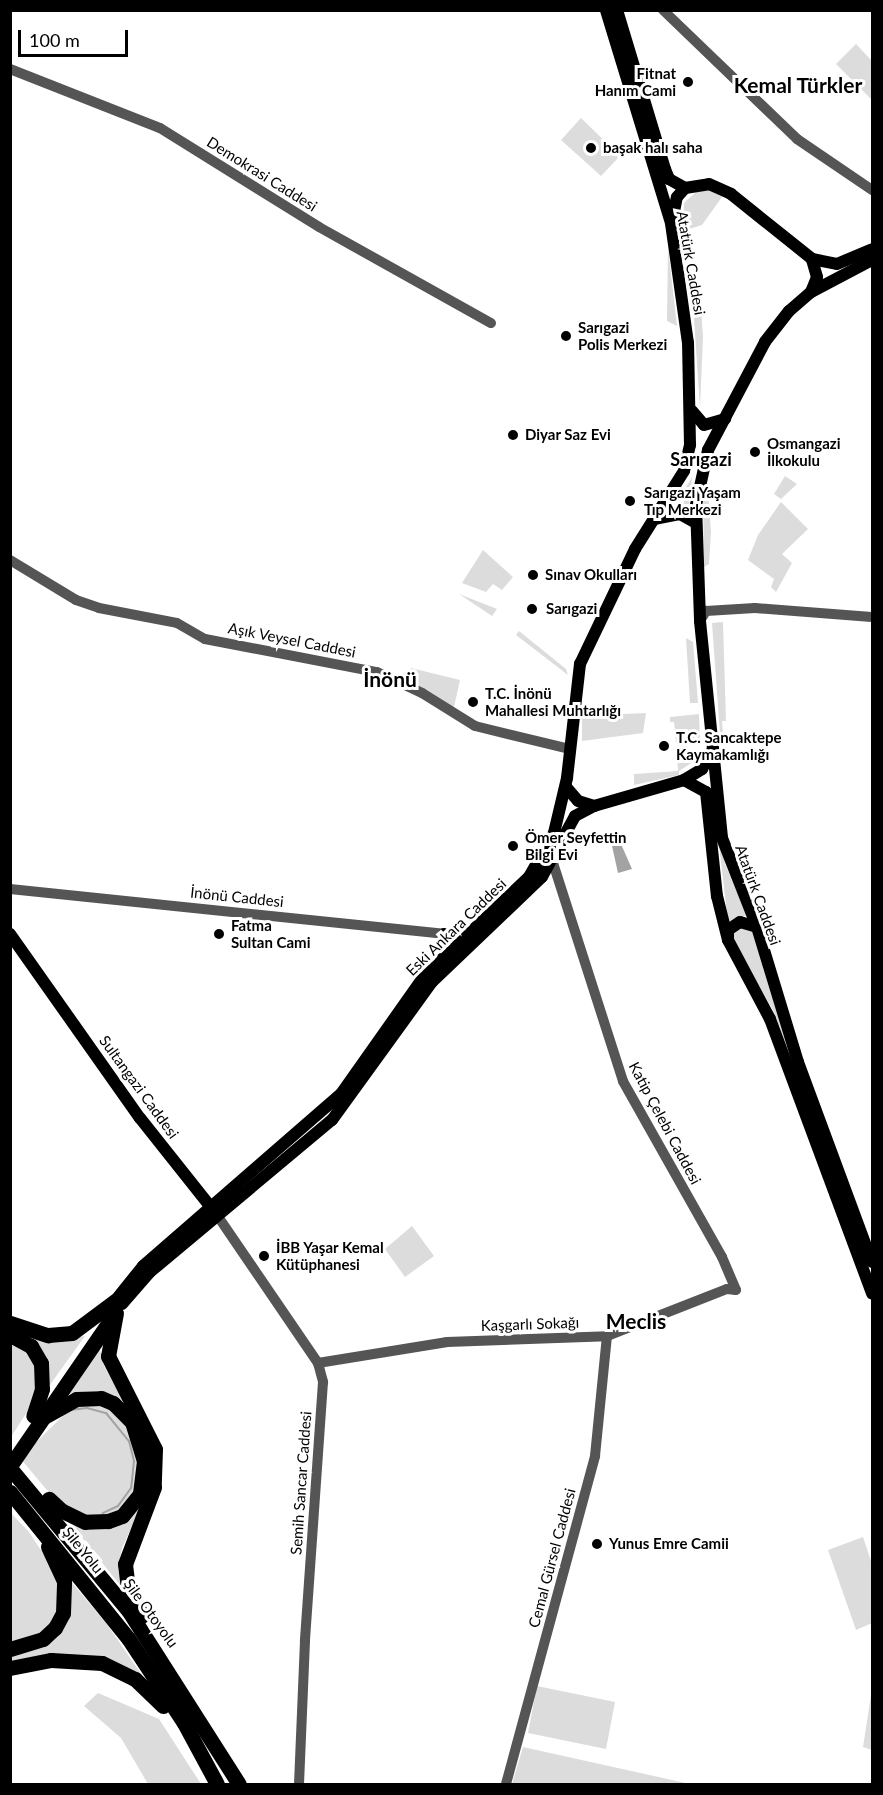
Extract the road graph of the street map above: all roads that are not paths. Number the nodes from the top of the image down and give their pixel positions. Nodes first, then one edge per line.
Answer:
1 (606, 10) edge
2 (617, 10) edge
3 (663, 10) edge
4 (10, 69) edge
5 (685, 188) junction
6 (873, 190) edge
7 (671, 223) junction
8 (873, 249) edge
9 (812, 259) junction
10 (873, 260) edge
11 (811, 292) junction
12 (490, 323) dead end
13 (690, 407) junction
14 (725, 419) junction
15 (654, 519) junction
16 (696, 523) junction
17 (10, 560) edge
18 (873, 617) edge
19 (700, 621) junction
20 (714, 743) junction
21 (569, 749) junction
22 (684, 780) junction
23 (566, 787) junction
24 (594, 806) junction
25 (552, 860) junction
26 (10, 889) edge
27 (757, 927) junction
28 (10, 934) edge
29 (444, 934) joint
30 (728, 940) junction
31 (10, 943) edge
32 (457, 944) junction
33 (47, 983) junction
34 (406, 1016) junction
35 (213, 1210) junction
36 (873, 1262) edge
37 (736, 1290) joint
38 (873, 1294) edge
39 (116, 1307) junction
40 (10, 1323) edge
41 (10, 1335) edge
42 (607, 1336) junction
43 (318, 1363) junction
44 (38, 1417) junction
45 (10, 1451) edge
46 (12, 1469) edge
47 (27, 1486) junction
48 (10, 1492) edge
49 (34, 1517) junction
50 (10, 1649) edge
51 (159, 1655) junction
52 (10, 1668) edge
53 (184, 1723) junction
54 (217, 1785) edge
55 (239, 1785) edge
56 (300, 1785) edge
57 (506, 1785) edge

1 - 7 main road, Atatürk Caddesi
2 - 5 main road, Atatürk Caddesi
3 - 6 street
4 - 12 street, Demokrasi Caddesi
5 - 7 main road
5 - 9 main road
7 - 13 main road, Atatürk Caddesi
8 - 9 main road
9 - 11 main road
10 - 11 main road, Atatürk Caddesi
11 - 14 main road, Atatürk Caddesi
13 - 14 main road
13 - 15 main road, Atatürk Caddesi
14 - 16 main road, Atatürk Caddesi
15 - 16 main road
15 - 21 main road, Eski Ankara Caddesi
16 - 19 main road, Atatürk Caddesi
17 - 21 street, Aşık Veysel Caddesi
18 - 19 street
19 - 20 main road, Atatürk Caddesi
20 - 22 main road
20 - 27 main road, Atatürk Caddesi
21 - 23 main road, Eski Ankara Caddesi
22 - 24 main road
22 - 30 main road, Atatürk Caddesi
23 - 24 main road
23 - 32 main road, Eski Ankara Caddesi
24 - 25 main road, Eski Ankara Caddesi
25 - 34 main road, Eski Ankara Caddesi
25 - 37 street, Katip Çelebi Caddesi
26 - 29 street, İnönü Caddesi
27 - 30 main road
27 - 36 main road, Atatürk Caddesi
28 - 33 main road, Sultangazi Caddesi
29 - 32 main road
30 - 38 main road, Atatürk Caddesi
31 - 33 main road, Sultangazi Caddesi
32 - 34 main road
32 - 35 main road, Eski Ankara Caddesi
33 - 35 main road, Sultangazi Caddesi
34 - 35 main road, Eski Ankara Caddesi
35 - 39 main road, Eski Ankara Caddesi
35 - 43 street, Semih Sancar Caddesi
37 - 42 street, Kaşgarlı Sokağı
39 - 40 highway
39 - 44 highway
39 - 51 highway
41 - 44 highway
42 - 43 street, Kaşgarlı Sokağı
42 - 57 street, Cemal Gürsel Caddesi
43 - 56 street, Semih Sancar Caddesi
44 - 45 highway
44 - 46 highway
44 - 47 highway
46 - 47 highway, Şile Otoyolu
47 - 51 highway, Şile Otoyolu
48 - 49 highway, Şile Yolu
49 - 50 highway
49 - 53 highway, Şile Yolu
51 - 55 highway, Şile Otoyolu
52 - 53 highway
53 - 54 highway

